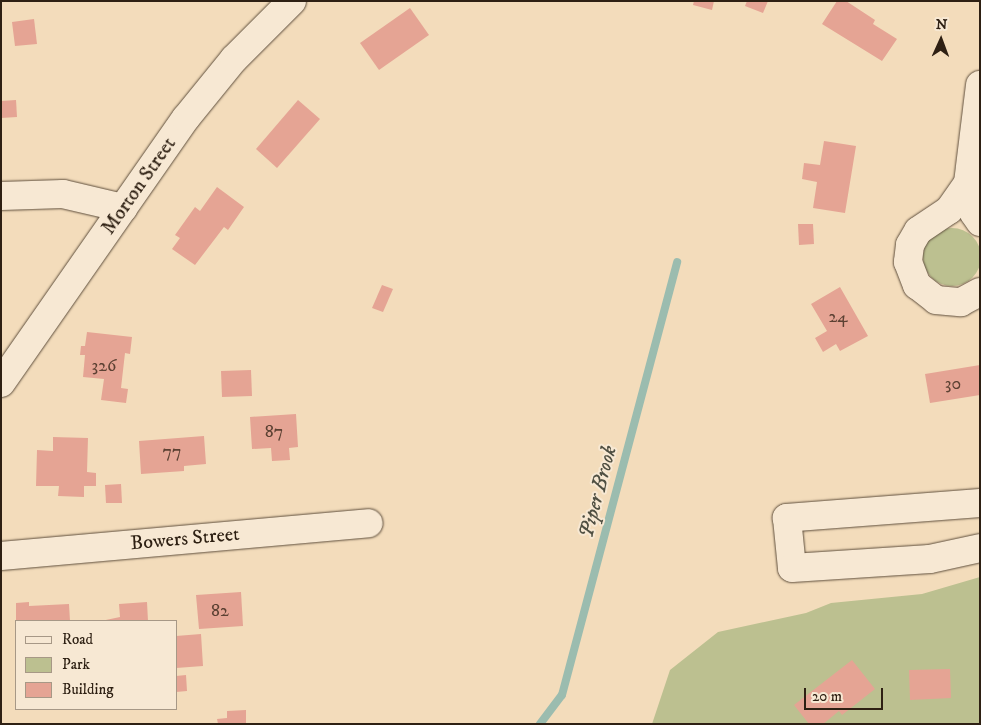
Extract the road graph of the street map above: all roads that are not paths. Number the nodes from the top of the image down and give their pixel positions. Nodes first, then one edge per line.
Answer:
1 (292, 1) edge
2 (980, 85) edge
3 (968, 184) junction
4 (1, 196) edge
5 (123, 208) junction
6 (980, 222) edge
7 (980, 292) edge
8 (1, 383) edge
9 (980, 503) edge
10 (368, 523) dead end
11 (980, 548) edge
12 (1, 556) edge

1 - 5 street, Morton Street
2 - 3 street
3 - 6 street
3 - 7 street
4 - 5 street
5 - 8 street, Morton Street
9 - 11 street
10 - 12 street, Bowers Street

